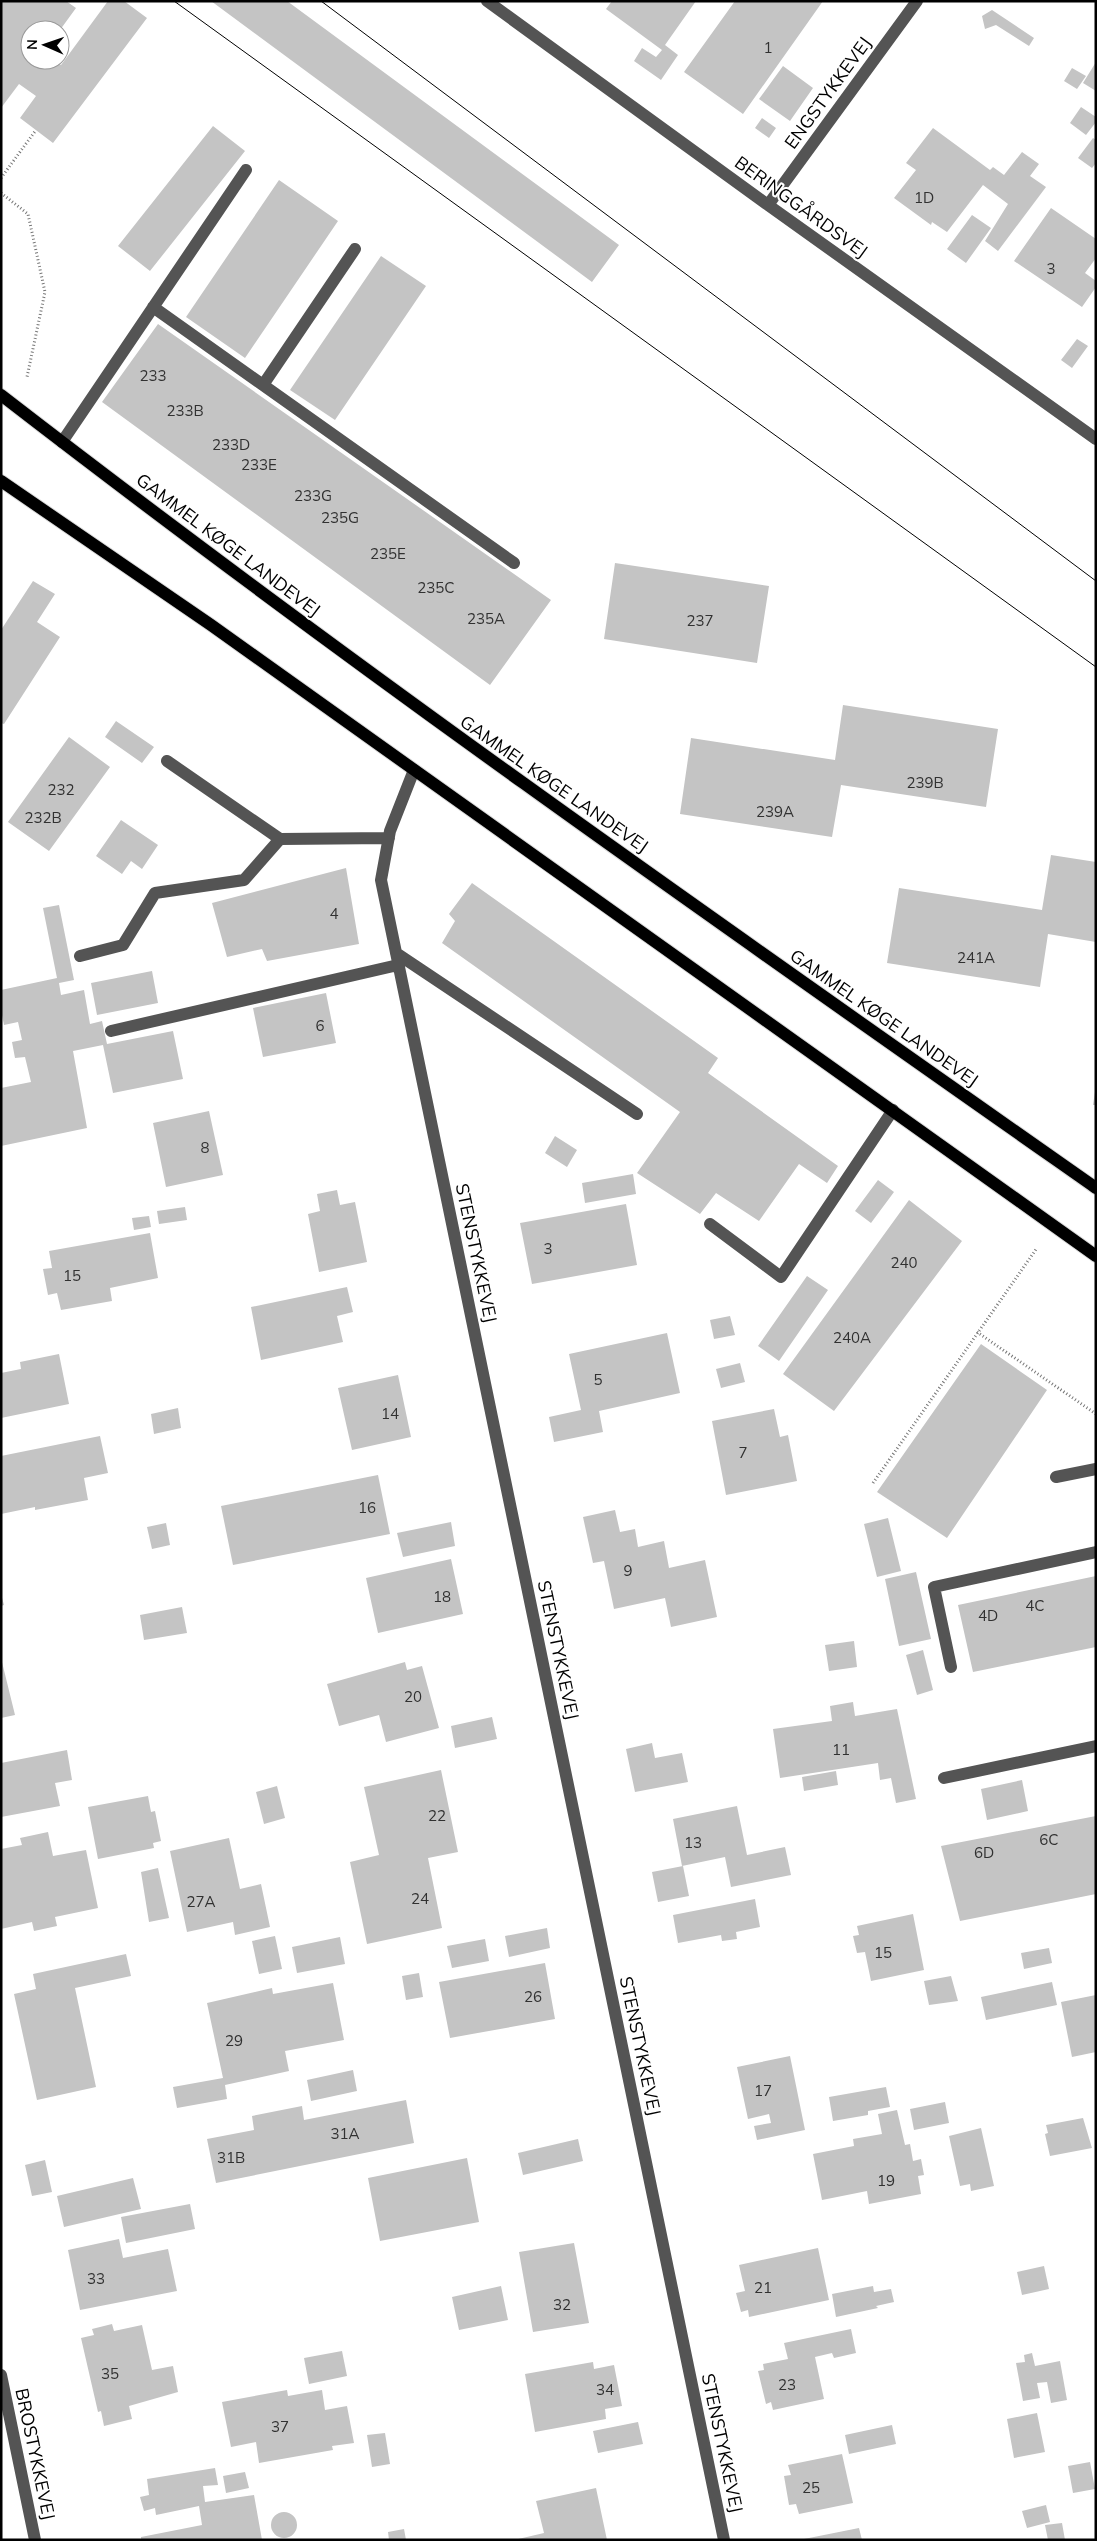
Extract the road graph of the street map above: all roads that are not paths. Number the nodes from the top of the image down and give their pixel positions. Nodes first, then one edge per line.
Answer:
1 (487, 1) edge
2 (917, 1) edge
3 (246, 170) dead end
4 (768, 205) junction
5 (355, 249) dead end
6 (153, 307) junction
7 (263, 385) junction
8 (1, 395) edge
9 (1096, 439) edge
10 (62, 442) junction
11 (1, 481) edge
12 (514, 563) dead end
13 (167, 761) dead end
14 (414, 770) junction
15 (389, 838) junction
16 (280, 839) junction
17 (80, 956) dead end
18 (397, 959) junction
19 (111, 1031) dead end
20 (894, 1110) junction
21 (637, 1114) dead end
22 (1096, 1188) edge
23 (710, 1224) dead end
24 (1096, 1256) edge
25 (1096, 1470) edge
26 (1056, 1477) dead end
27 (1096, 1552) edge
28 (951, 1667) dead end
29 (1096, 1746) edge
30 (944, 1778) dead end
31 (1, 2375) edge
32 (35, 2540) edge
33 (724, 2540) edge

1 - 4 street, BERINGGÅRDSVEJ
2 - 4 street, ENGSTYKKEVEJ
3 - 6 street
4 - 9 street, BERINGGÅRDSVEJ
5 - 7 street
6 - 7 street
6 - 10 street
7 - 12 street
8 - 10 main road, GAMMEL KØGE LANDEVEJ
10 - 22 main road, GAMMEL KØGE LANDEVEJ
11 - 14 main road
13 - 16 street
14 - 15 street, STENSTYKKEVEJ
14 - 20 main road
15 - 16 street
15 - 18 street, STENSTYKKEVEJ
16 - 17 street
18 - 19 street
18 - 21 street
18 - 33 street, STENSTYKKEVEJ
20 - 23 street
20 - 24 main road
25 - 26 street
27 - 28 street
29 - 30 street
31 - 32 street, BROSTYKKEVEJ

